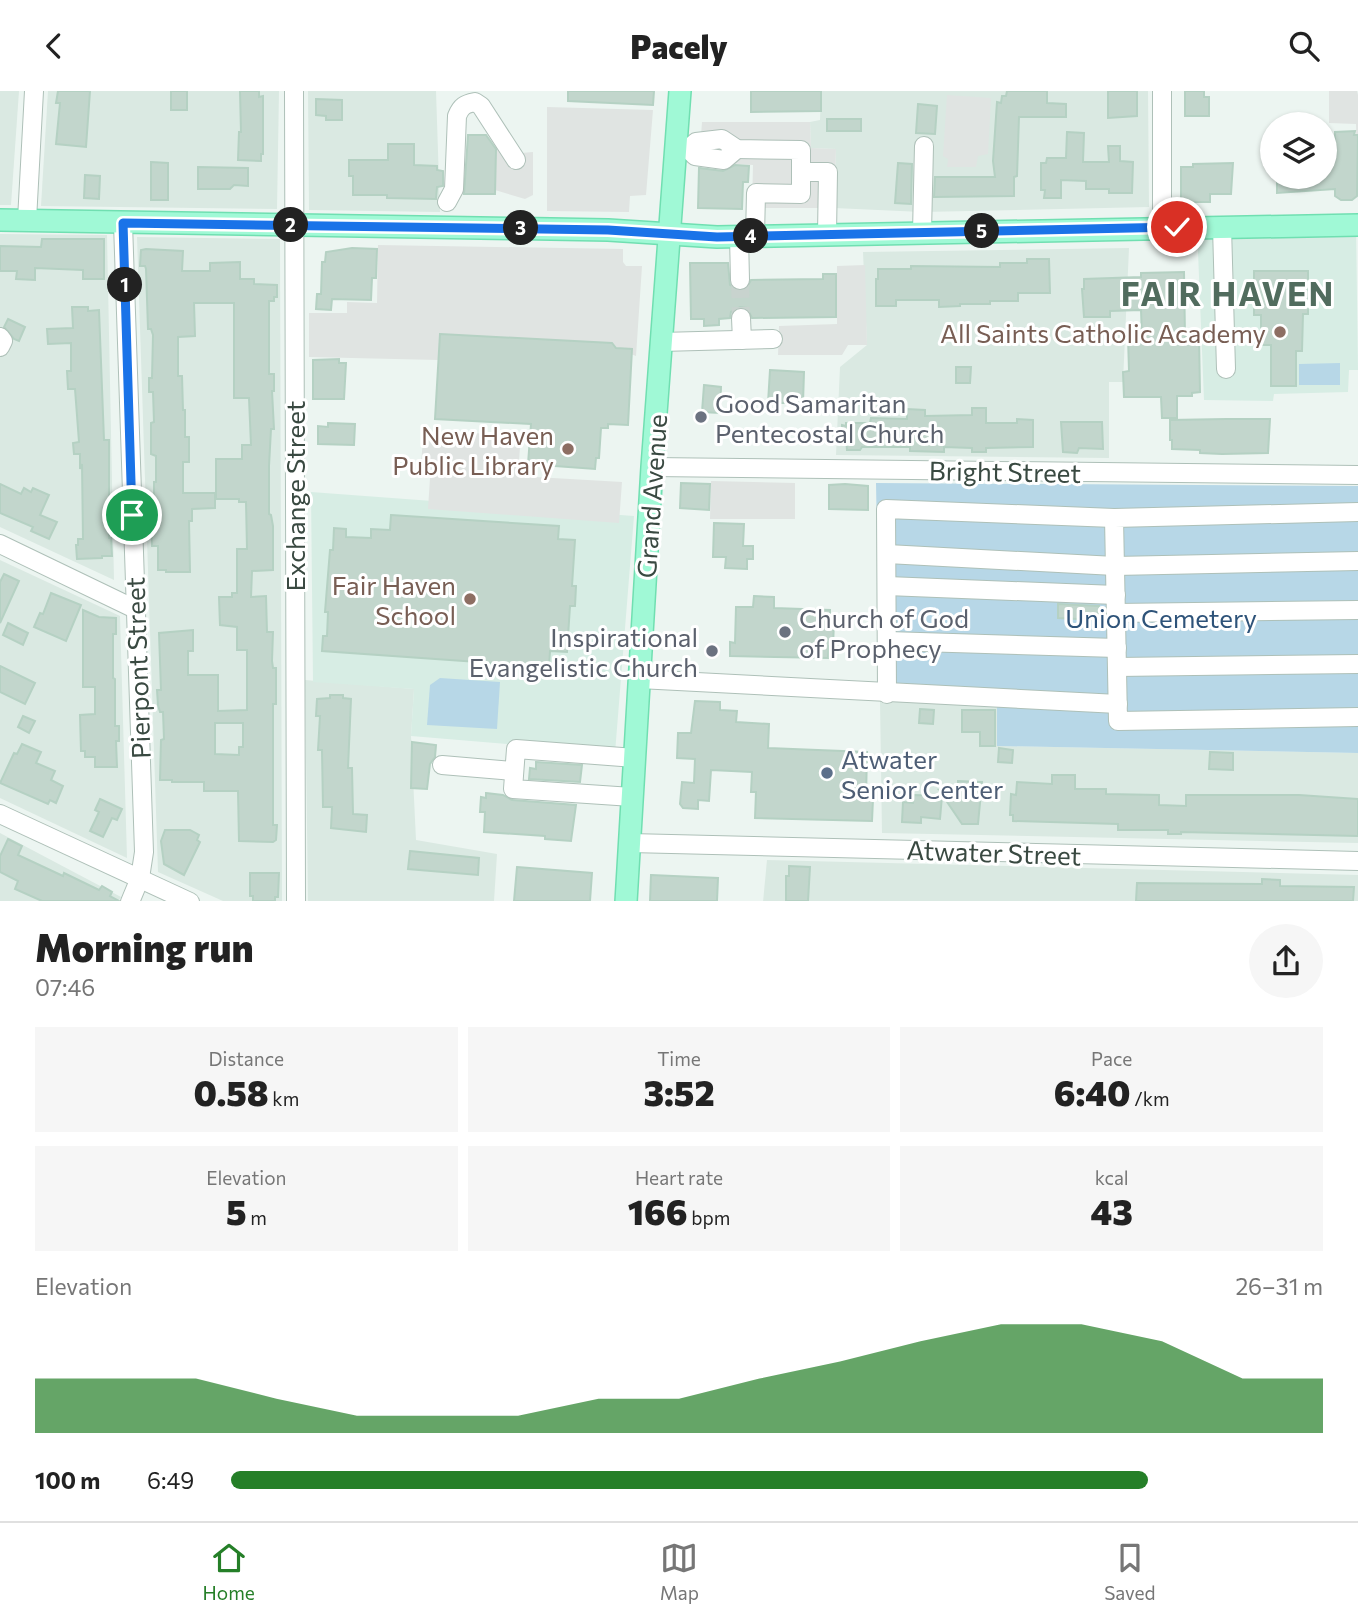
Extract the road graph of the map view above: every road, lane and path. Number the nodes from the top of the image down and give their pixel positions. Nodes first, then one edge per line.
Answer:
1 (34, 91) edge
2 (294, 91) edge
3 (680, 91) edge
4 (1162, 91) edge
5 (924, 146) dead end
6 (682, 149) junction
7 (516, 160) dead end
8 (801, 172) junction
9 (447, 202) dead end
10 (0, 220) edge
11 (27, 220) junction
12 (123, 223) junction
13 (293, 225) junction
14 (1358, 225) edge
15 (1222, 227) junction
16 (1162, 228) junction
17 (922, 232) junction
18 (668, 234) junction
19 (827, 234) junction
20 (747, 236) junction
21 (740, 280) tunnel mouth
22 (741, 318) tunnel mouth
23 (0, 337) edge
24 (774, 339) dead end
25 (742, 340) junction
26 (662, 342) junction
27 (0, 348) edge
28 (1226, 369) dead end
29 (652, 467) junction
30 (1358, 475) edge
31 (1358, 512) edge
32 (1114, 518) junction
33 (0, 544) edge
34 (887, 554) junction
35 (1358, 561) edge
36 (1115, 566) junction
37 (887, 586) junction
38 (1116, 604) junction
39 (135, 608) junction
40 (1358, 610) edge
41 (887, 641) junction
42 (1117, 648) junction
43 (1358, 664) edge
44 (1117, 667) junction
45 (639, 679) junction
46 (887, 694) junction
47 (1118, 704) junction
48 (1358, 717) edge
49 (635, 758) junction
50 (442, 765) dead end
51 (513, 771) junction
52 (632, 797) junction
53 (0, 814) edge
54 (630, 843) junction
55 (1358, 861) edge
56 (141, 878) junction
57 (130, 901) edge
58 (190, 901) edge
59 (296, 901) edge
60 (626, 901) edge

1 - 11 street
2 - 13 street, Exchange Street
3 - 6 main road, Grand Avenue
4 - 16 street
5 - 17 street
6 - 8 street
6 - 18 main road, Grand Avenue
7 - 9 street
8 - 19 street
8 - 20 street
10 - 11 main road
11 - 12 main road
12 - 13 main road
12 - 39 street, Pierpont Street
13 - 18 main road
13 - 59 street, Exchange Street
14 - 15 main road
15 - 16 main road
15 - 28 street
16 - 17 main road
17 - 19 main road
18 - 20 main road
18 - 26 main road, Grand Avenue
19 - 20 main road
20 - 21 street
22 - 25 street
23 - 27 street
24 - 25 street
25 - 26 street
26 - 29 main road, Grand Avenue
29 - 30 street, Bright Street
29 - 45 main road, Grand Avenue
31 - 32 street
32 - 34 street
32 - 36 street
33 - 39 street
34 - 36 street
34 - 37 street
35 - 36 street
36 - 38 street
37 - 38 street
37 - 41 street
38 - 40 street
38 - 42 street
39 - 56 street, Pierpont Street
41 - 42 street
41 - 46 street
42 - 44 street
43 - 44 street
44 - 47 street
45 - 46 street
45 - 49 main road, Grand Avenue
46 - 47 street
47 - 48 street
49 - 51 street
49 - 52 main road, Grand Avenue
50 - 51 street
51 - 52 street
52 - 54 main road, Grand Avenue
53 - 56 street
54 - 55 street, Atwater Street
54 - 60 main road, Grand Avenue
56 - 57 street, Pierpont Street
56 - 58 street

